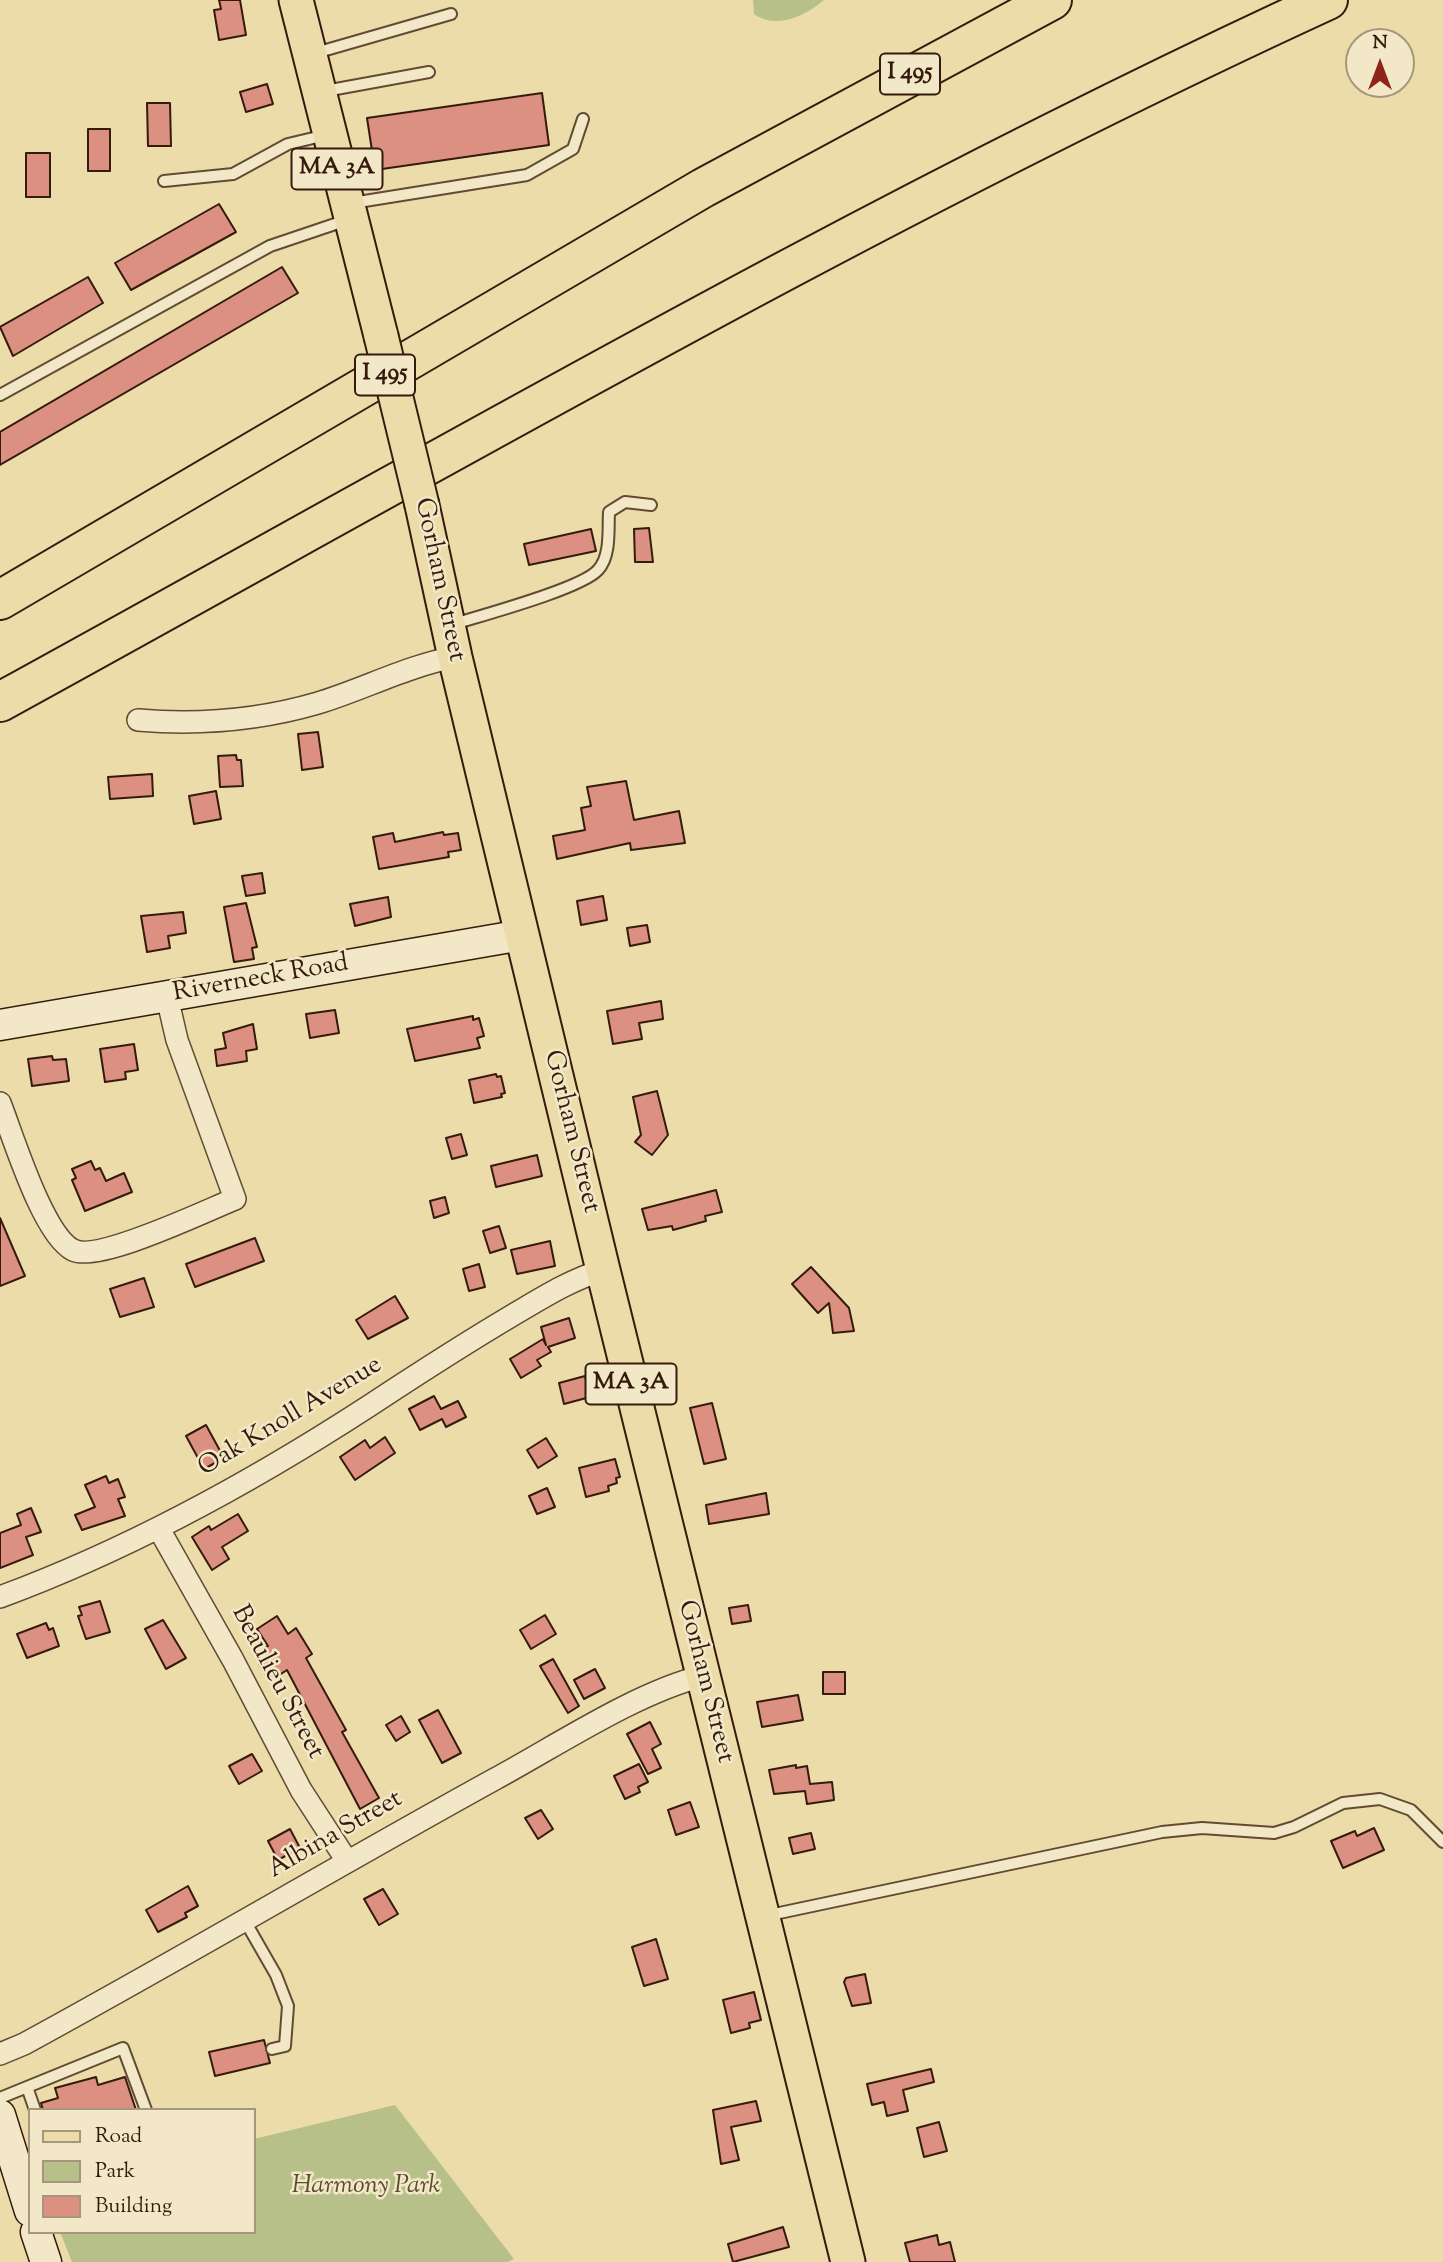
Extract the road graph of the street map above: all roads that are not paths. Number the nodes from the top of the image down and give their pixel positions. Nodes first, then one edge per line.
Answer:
1 (296, 0) edge
2 (1052, 0) edge
3 (1328, 0) edge
4 (451, 13) dead end
5 (309, 55) junction
6 (429, 72) dead end
7 (318, 93) junction
8 (583, 119) dead end
9 (329, 134) junction
10 (164, 181) dead end
11 (347, 211) junction
12 (0, 395) edge
13 (651, 505) dead end
14 (0, 600) edge
15 (451, 641) junction
16 (0, 702) edge
17 (138, 720) dead end
18 (522, 935) junction
19 (167, 997) junction
20 (0, 1025) edge
21 (0, 1102) edge
22 (603, 1270) junction
23 (159, 1529) junction
24 (0, 1597) edge
25 (703, 1676) junction
26 (1443, 1842) edge
27 (348, 1861) junction
28 (762, 1917) junction
29 (245, 1921) junction
30 (272, 2049) dead end
31 (0, 2054) edge
32 (27, 2087) junction
33 (0, 2098) edge
34 (34, 2108) edge
35 (145, 2108) edge
36 (0, 2115) edge
37 (24, 2171) edge
38 (28, 2198) edge
39 (37, 2234) edge
40 (46, 2262) edge
41 (848, 2262) edge

1 - 5 main road, Gorham Street / MA 3A
2 - 14 highway, I 495
3 - 16 highway
4 - 5 lane
5 - 7 main road, Gorham Street / MA 3A
6 - 7 lane
7 - 9 main road, Gorham Street / MA 3A
8 - 11 lane
9 - 10 lane
9 - 11 main road, Gorham Street / MA 3A
11 - 12 lane
11 - 15 main road, Gorham Street / MA 3A, bridge
13 - 15 lane
15 - 17 street
15 - 18 main road, Gorham Street / MA 3A
18 - 19 main road, Riverneck Road
18 - 22 main road, Gorham Street / MA 3A
19 - 20 main road, Riverneck Road
19 - 21 street
22 - 23 street, Oak Knoll Avenue
22 - 25 main road, Gorham Street / MA 3A
23 - 24 street, Oak Knoll Avenue
23 - 27 street, Beaulieu Street
25 - 27 street, Albina Street
25 - 28 main road, Gorham Street / MA 3A
26 - 28 lane
27 - 29 street, Albina Street
28 - 41 main road, Gorham Street / MA 3A
29 - 30 lane
29 - 31 street, Albina Street
32 - 33 lane
32 - 34 lane
32 - 35 lane
36 - 37 main road
37 - 38 main road
39 - 40 main road

